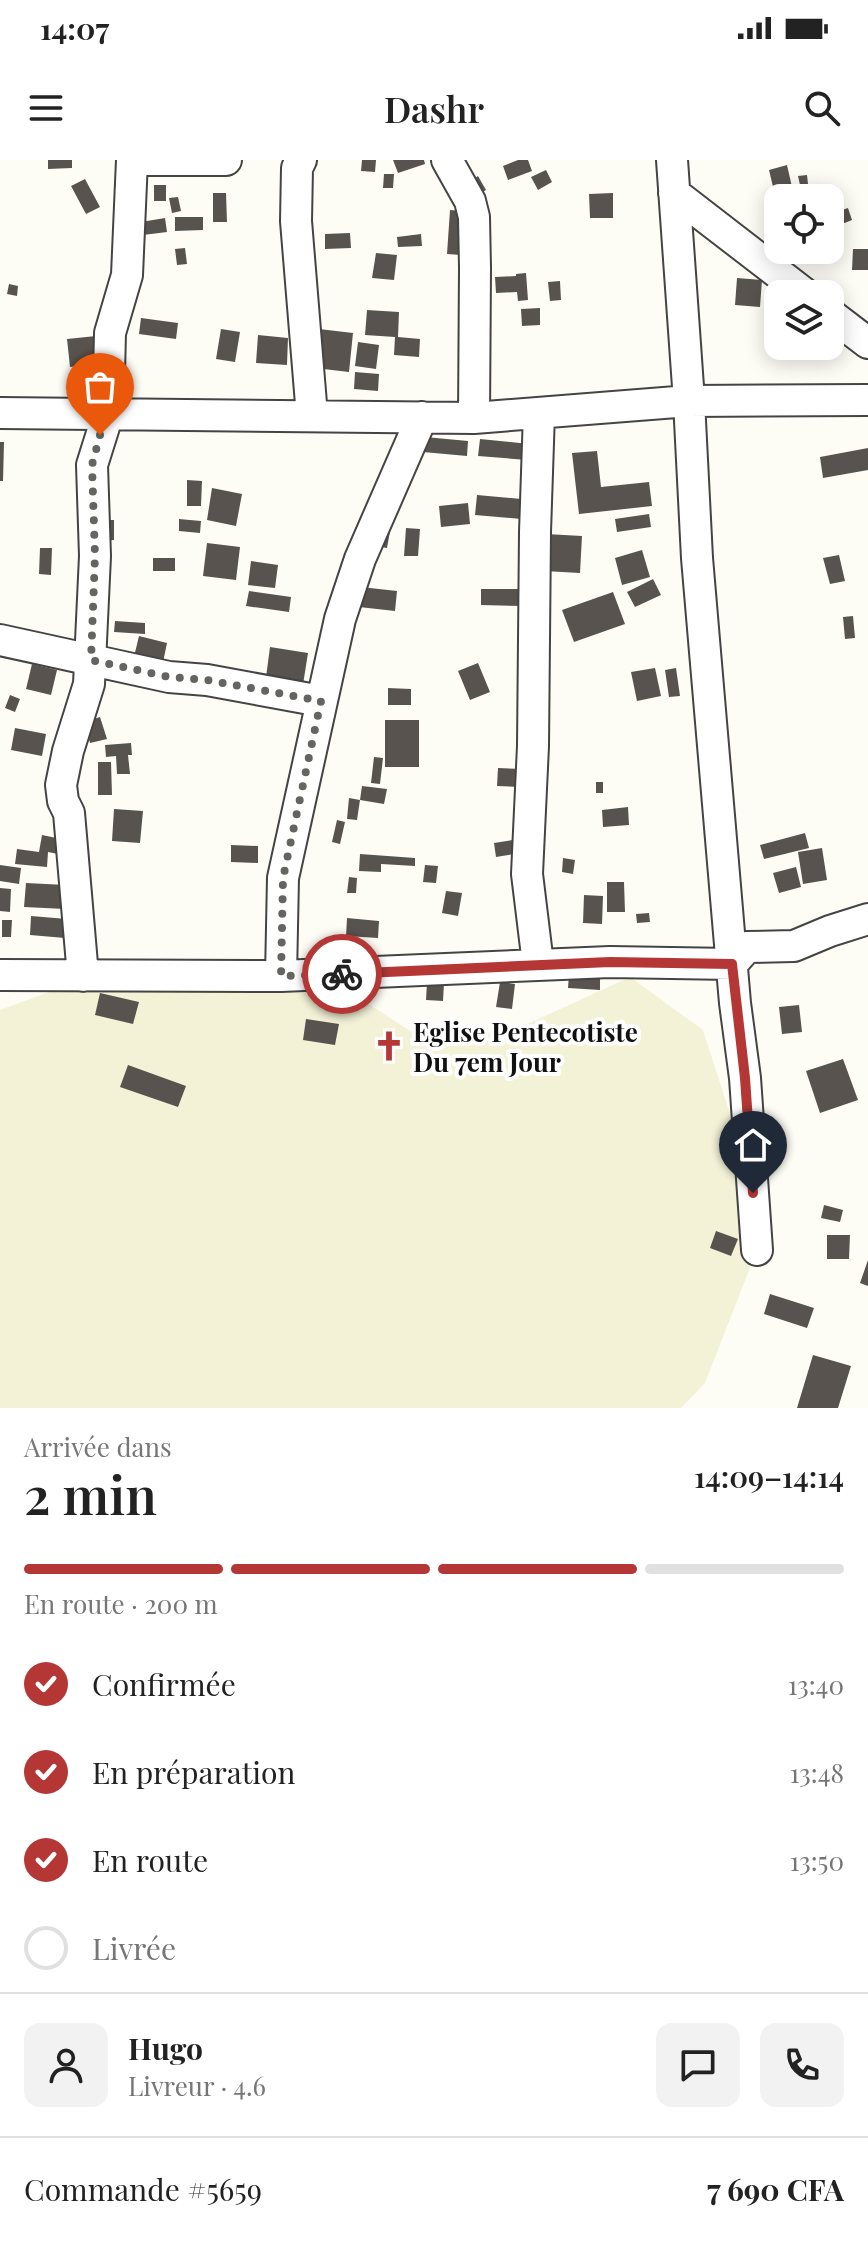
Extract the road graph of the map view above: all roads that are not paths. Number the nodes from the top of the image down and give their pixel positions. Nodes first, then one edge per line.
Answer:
1 (132, 160) edge
2 (226, 160) edge
3 (447, 160) edge
4 (672, 160) edge
5 (297, 163) edge
6 (674, 193) junction
7 (787, 280) edge
8 (844, 325) edge
9 (868, 343) edge
10 (868, 400) edge
11 (689, 401) junction
12 (0, 413) edge
13 (539, 413) junction
14 (108, 414) junction
15 (312, 416) junction
16 (422, 417) junction
17 (474, 418) junction
18 (0, 640) edge
19 (91, 660) junction
20 (321, 701) junction
21 (868, 919) edge
22 (538, 964) junction
23 (732, 964) junction
24 (0, 975) edge
25 (83, 976) junction
26 (281, 976) junction
27 (757, 1250) dead end

1 - 2 street
1 - 14 street
3 - 17 street
4 - 6 street
5 - 15 street
6 - 7 street
6 - 11 street
8 - 9 street
10 - 11 street
11 - 13 street
11 - 23 street
12 - 14 street
13 - 17 street
13 - 22 street
14 - 15 street
14 - 19 street
15 - 16 street
16 - 17 street
16 - 20 street
18 - 19 street
19 - 20 street
19 - 25 street
20 - 26 street
21 - 23 street
22 - 23 street
22 - 26 street
23 - 27 street
24 - 25 street
25 - 26 street

